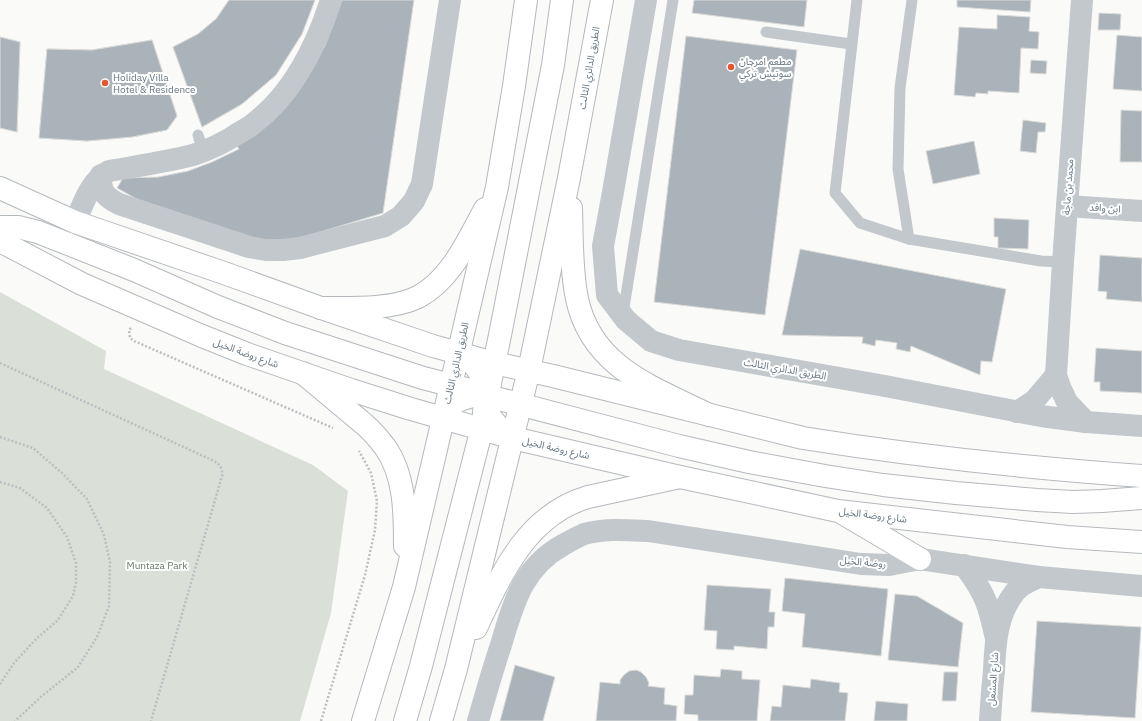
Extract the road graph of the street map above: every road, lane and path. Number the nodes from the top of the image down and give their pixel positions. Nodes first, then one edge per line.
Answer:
1 (331, 0) edge
2 (450, 0) edge
3 (526, 0) edge
4 (562, 0) edge
5 (602, 0) edge
6 (646, 0) edge
7 (673, 0) edge
8 (857, 0) edge
9 (912, 0) edge
10 (1082, 0) edge
11 (766, 32) dead end
12 (851, 44) junction
13 (101, 175) junction
14 (569, 178) junction
15 (497, 187) junction
16 (0, 188) edge
17 (1067, 206) junction
18 (1142, 210) edge
19 (75, 222) junction
20 (0, 227) edge
21 (909, 240) junction
22 (0, 241) edge
23 (1063, 262) junction
24 (322, 308) junction
25 (622, 315) junction
26 (129, 330) dead end
27 (459, 354) junction
28 (0, 363) edge
29 (494, 363) junction
30 (529, 370) junction
31 (303, 373) junction
32 (1056, 375) junction
33 (451, 386) junction
34 (486, 394) junction
35 (521, 404) junction
36 (1017, 412) junction
37 (709, 415) junction
38 (443, 419) junction
39 (1086, 422) junction
40 (1142, 426) edge
41 (336, 429) dead end
42 (482, 429) junction
43 (0, 437) edge
44 (513, 438) junction
45 (357, 448) dead end
46 (1142, 476) edge
47 (680, 477) junction
48 (0, 482) edge
49 (1142, 498) edge
50 (838, 511) junction
51 (1142, 542) edge
52 (920, 559) junction
53 (964, 565) junction
54 (1039, 578) junction
55 (1142, 586) edge
56 (404, 587) junction
57 (996, 638) junction
58 (456, 669) junction
59 (0, 684) edge
60 (15, 721) edge
61 (151, 721) edge
62 (321, 721) edge
63 (363, 721) edge
64 (405, 721) edge
65 (441, 721) edge
66 (478, 721) edge
67 (990, 721) edge

1 - 13 street
2 - 13 street
3 - 15 main road, الطريق الدائري الثالث
4 - 29 main road
5 - 14 main road, الطريق الدائري الثالث
6 - 25 street, الطريق الدائري الثالث
7 - 25 lane
8 - 12 lane
9 - 21 lane
10 - 17 street, محمد بن ماجة
11 - 12 lane
12 - 21 lane
13 - 19 street
14 - 30 main road, الطريق الدائري الثالث
14 - 37 main road
15 - 24 main road
15 - 27 main road, الطريق الدائري الثالث
16 - 19 main road
17 - 18 street, ابن وافد
17 - 23 street, محمد بن ماجة
19 - 24 main road
20 - 33 main road
21 - 23 lane
22 - 31 main road, شارع روضة الخيل
23 - 32 street, محمد بن ماجة
24 - 27 main road
25 - 36 street, الطريق الدائري الثالث
26 - 41 path
27 - 29 main road
27 - 33 main road, الطريق الدائري الثالث
27 - 34 main road
28 - 61 path
29 - 30 main road
29 - 34 main road
30 - 34 main road
30 - 35 main road, الطريق الدائري الثالث
30 - 37 main road
31 - 38 main road, شارع روضة الخيل
31 - 56 main road
32 - 36 street
32 - 39 street, محمد بن ماجة
33 - 34 main road
33 - 38 main road, الطريق الدائري الثالث
34 - 35 main road
34 - 38 main road
34 - 42 main road
34 - 44 main road
35 - 44 main road, الطريق الدائري الثالث
35 - 49 main road
36 - 39 street
37 - 46 main road
38 - 42 main road, شارع روضة الخيل
38 - 56 main road, الطريق الدائري الثالث
39 - 40 street
42 - 44 main road, شارع روضة الخيل
42 - 64 main road
43 - 60 path
44 - 47 main road, شارع روضة الخيل
44 - 58 main road, الطريق الدائري الثالث
45 - 62 path
47 - 50 main road, شارع روضة الخيل
47 - 58 main road
48 - 59 path
50 - 51 main road, شارع روضة الخيل
50 - 52 main road
52 - 53 street, روضة الخيل
52 - 66 street, روضة الخيل
53 - 54 street, روضة الخيل
53 - 57 street, شارع المشعل
54 - 55 street, روضة الخيل
54 - 57 street, شارع المشعل
56 - 63 main road, الطريق الدائري الثالث
57 - 67 street, شارع المشعل
58 - 65 main road, الطريق الدائري الثالث

